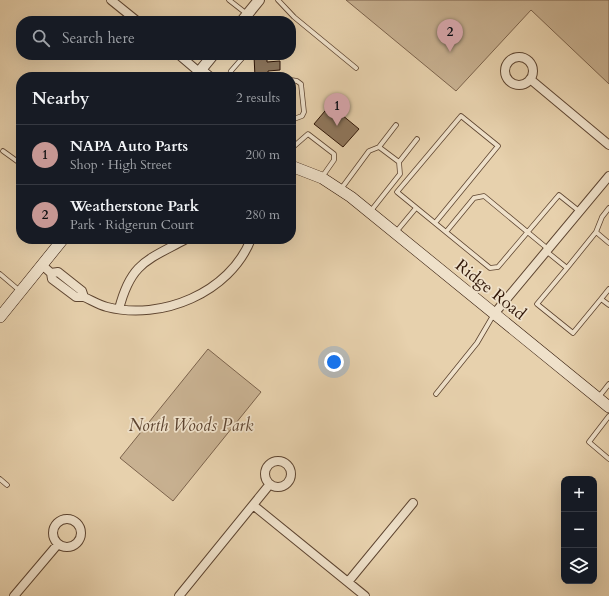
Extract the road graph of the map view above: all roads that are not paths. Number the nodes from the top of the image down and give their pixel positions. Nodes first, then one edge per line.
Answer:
1 (111, 0) edge
2 (229, 0) edge
3 (259, 0) edge
4 (278, 0) edge
5 (131, 16) edge
6 (242, 16) edge
7 (246, 16) edge
8 (293, 16) edge
9 (296, 19) edge
10 (185, 60) edge
11 (209, 60) edge
12 (241, 60) edge
13 (356, 68) dead end
14 (199, 72) edge
15 (231, 72) edge
16 (530, 79) dead end
17 (296, 81) edge
18 (296, 117) edge
19 (396, 125) dead end
20 (417, 139) dead end
21 (296, 145) edge
22 (609, 145) edge
23 (379, 147) junction
24 (3, 150) dead end
25 (16, 160) edge
26 (399, 162) junction
27 (296, 168) edge
28 (609, 176) edge
29 (322, 178) junction
30 (340, 189) junction
31 (416, 208) junction
32 (609, 208) edge
33 (370, 212) junction
34 (580, 212) junction
35 (435, 223) junction
36 (446, 232) junction
37 (527, 232) junction
38 (596, 232) junction
39 (395, 233) junction
40 (609, 243) edge
41 (59, 244) edge
42 (177, 244) edge
43 (248, 244) edge
44 (547, 250) junction
45 (42, 265) junction
46 (567, 268) junction
47 (0, 274) edge
48 (609, 289) edge
49 (21, 291) junction
50 (601, 299) junction
51 (609, 305) edge
52 (119, 309) junction
53 (494, 314) junction
54 (0, 317) edge
55 (609, 384) edge
56 (436, 394) dead end
57 (598, 398) junction
58 (609, 408) edge
59 (609, 416) edge
60 (609, 459) edge
61 (0, 479) edge
62 (270, 484) dead end
63 (7, 485) dead end
64 (413, 503) dead end
65 (252, 505) junction
66 (58, 544) dead end
67 (348, 582) junction
68 (14, 596) edge
69 (179, 596) edge
70 (365, 596) edge

1 - 5 street
2 - 6 lane
3 - 7 street
4 - 8 lane
9 - 13 lane
10 - 14 street
11 - 14 street
12 - 15 lane
16 - 22 street
17 - 18 lane
19 - 23 lane
20 - 26 lane
21 - 29 lane
23 - 26 lane
23 - 30 lane
24 - 25 lane
26 - 33 lane
27 - 29 main road, Ridge Road
28 - 34 street
29 - 30 main road, Ridge Road
30 - 33 main road, Ridge Road
31 - 35 lane
31 - 35 lane
31 - 39 lane
32 - 38 lane
33 - 39 main road, Ridge Road
34 - 37 lane
34 - 44 street
35 - 36 lane
36 - 37 lane
36 - 37 lane
37 - 44 lane
38 - 40 lane
38 - 46 lane
39 - 53 main road, Ridge Road
41 - 45 main road
42 - 52 street
43 - 52 street
44 - 46 lane
44 - 53 street
45 - 49 main road
45 - 52 street
46 - 50 lane
47 - 49 lane
48 - 50 lane
49 - 54 main road
50 - 51 lane
53 - 56 lane
53 - 57 main road, Ridge Road
55 - 57 lane
57 - 58 main road, Ridge Road
59 - 60 lane
61 - 63 lane
62 - 65 street
64 - 67 street
65 - 67 street
65 - 69 street
66 - 68 street
67 - 70 street

